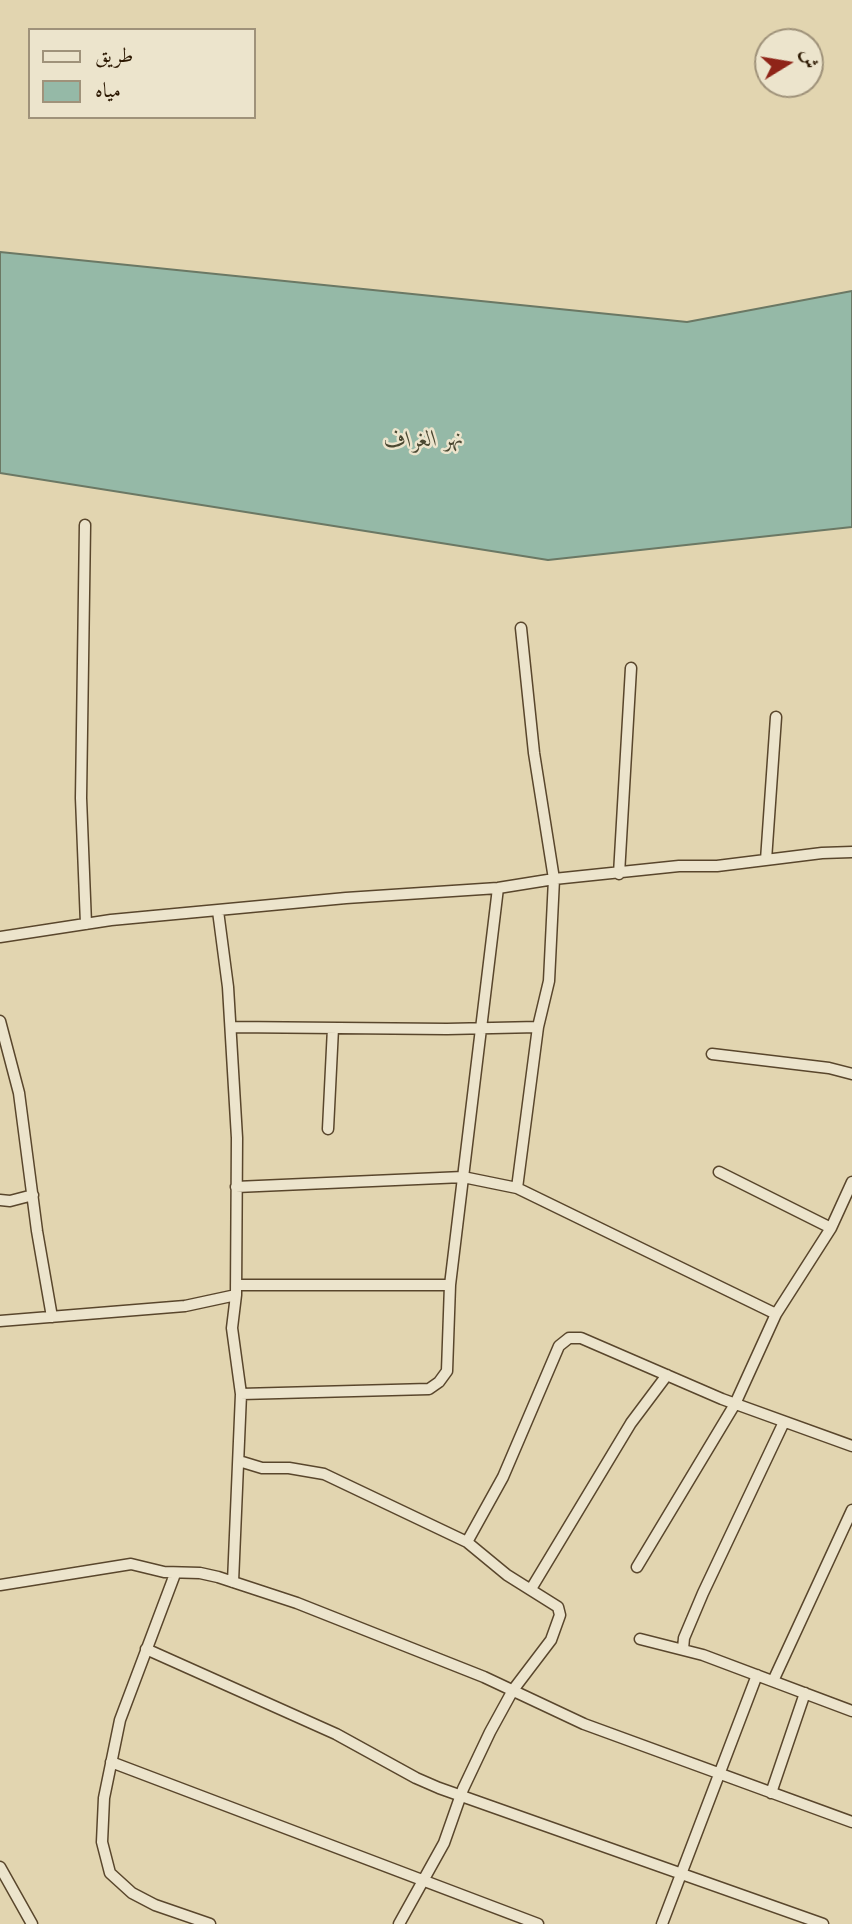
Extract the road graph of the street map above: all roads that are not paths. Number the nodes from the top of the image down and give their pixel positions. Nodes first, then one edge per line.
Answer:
1 (85, 525) dead end
2 (521, 628) dead end
3 (631, 668) dead end
4 (776, 717) dead end
5 (852, 852) edge
6 (766, 860) junction
7 (619, 874) junction
8 (554, 879) junction
9 (498, 888) junction
10 (218, 911) junction
11 (86, 923) junction
12 (0, 937) edge
13 (0, 1021) edge
14 (231, 1027) junction
15 (538, 1027) junction
16 (333, 1028) junction
17 (480, 1029) junction
18 (712, 1054) dead end
19 (852, 1074) edge
20 (328, 1129) dead end
21 (719, 1172) dead end
22 (463, 1177) junction
23 (852, 1182) edge
24 (236, 1187) junction
25 (517, 1188) junction
26 (33, 1195) junction
27 (0, 1200) edge
28 (831, 1228) junction
29 (450, 1285) junction
30 (236, 1290) junction
31 (776, 1314) junction
32 (52, 1317) junction
33 (0, 1321) edge
34 (667, 1375) junction
35 (241, 1394) junction
36 (735, 1404) junction
37 (784, 1422) junction
38 (852, 1446) edge
39 (239, 1461) junction
40 (852, 1510) edge
41 (467, 1542) junction
42 (637, 1567) dead end
43 (175, 1574) junction
44 (233, 1581) junction
45 (0, 1585) edge
46 (531, 1589) junction
47 (640, 1639) dead end
48 (146, 1649) junction
49 (683, 1649) junction
50 (757, 1675) junction
51 (773, 1681) junction
52 (513, 1690) junction
53 (805, 1693) junction
54 (852, 1711) edge
55 (111, 1762) junction
56 (720, 1774) junction
57 (771, 1793) junction
58 (460, 1796) junction
59 (852, 1822) edge
60 (0, 1867) edge
61 (681, 1875) junction
62 (422, 1880) junction
63 (32, 1924) edge
64 (210, 1924) edge
65 (399, 1924) edge
66 (538, 1924) edge
67 (662, 1924) edge
68 (823, 1924) edge

1 - 11 street
2 - 8 street
3 - 7 street
4 - 6 street
5 - 6 street
6 - 7 street
7 - 8 street
8 - 9 street
8 - 15 street
9 - 10 street
9 - 17 street
10 - 11 street
10 - 14 street
11 - 12 street
13 - 26 street
14 - 16 street
14 - 24 street
15 - 17 street
15 - 25 street
16 - 17 street
16 - 20 street
17 - 22 street
18 - 19 street
21 - 28 street
22 - 24 street
22 - 25 street
22 - 29 street
23 - 28 street
24 - 30 street
25 - 31 street
26 - 27 street
26 - 32 street
28 - 31 street
29 - 30 street
29 - 35 street
30 - 32 street
30 - 35 street
31 - 36 street
32 - 33 street
34 - 36 street
34 - 41 street
34 - 46 street
35 - 39 street
36 - 37 street
36 - 42 street
37 - 38 street
37 - 49 street
39 - 41 street
39 - 44 street
40 - 51 street
41 - 46 street
43 - 44 street
43 - 45 street
43 - 48 street
44 - 52 street
46 - 52 street
47 - 49 street
48 - 55 street
48 - 58 street
49 - 50 street
50 - 51 street
50 - 56 street
51 - 53 street
52 - 56 street
52 - 58 street
53 - 54 street
53 - 57 street
55 - 62 street
55 - 64 street
56 - 57 street
56 - 61 street
57 - 59 street
58 - 61 street
58 - 62 street
60 - 63 street
61 - 67 street
61 - 68 street
62 - 65 street
62 - 66 street

